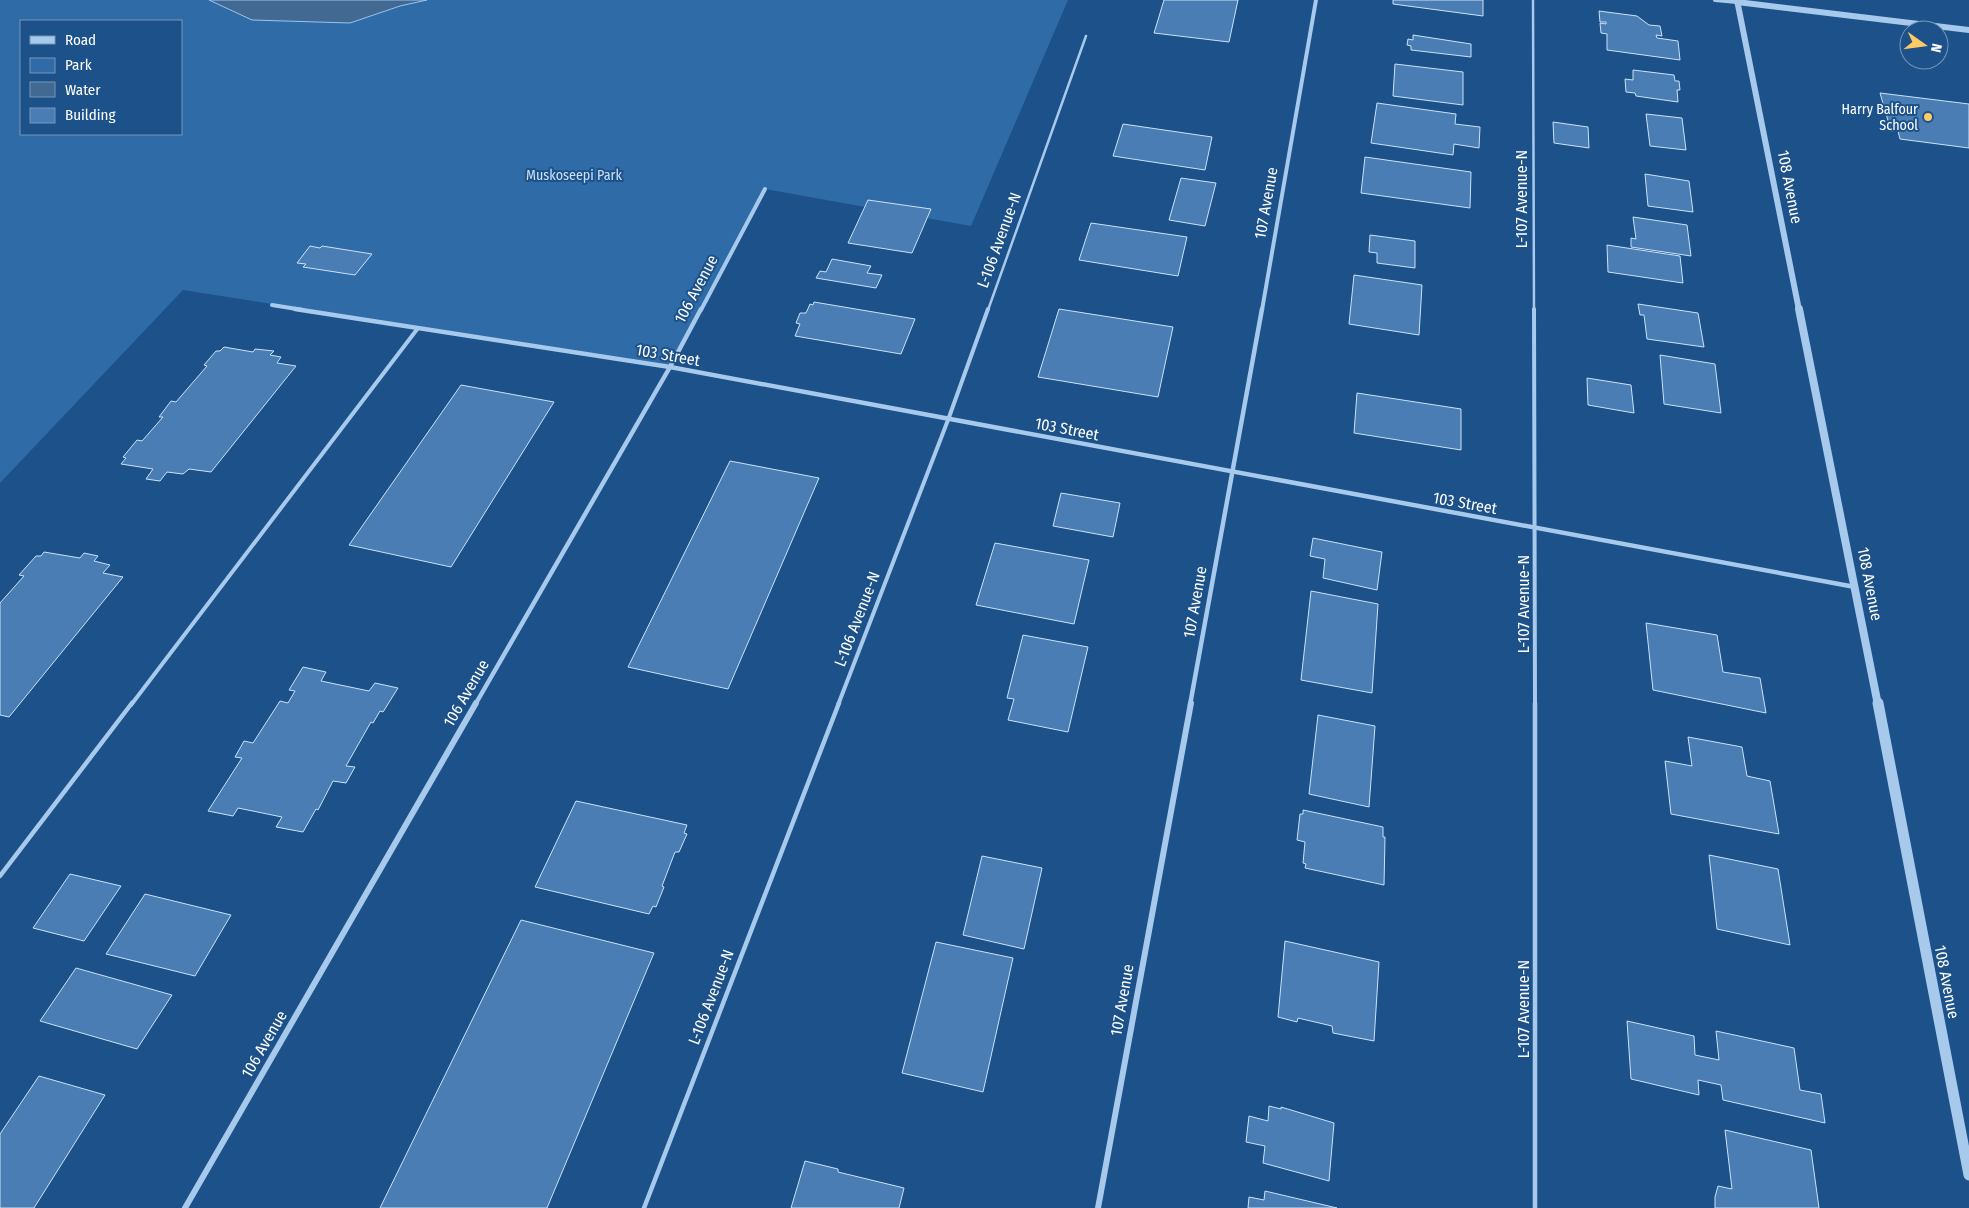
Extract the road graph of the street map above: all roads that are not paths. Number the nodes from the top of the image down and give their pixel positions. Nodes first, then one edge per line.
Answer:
1 (1316, 0) edge
2 (1533, 0) edge
3 (1715, 0) edge
4 (1737, 1) edge
5 (1969, 30) edge
6 (1086, 36) dead end
7 (765, 189) dead end
8 (272, 305) dead end
9 (418, 328) junction
10 (670, 367) junction
11 (948, 420) junction
12 (1233, 473) junction
13 (1535, 529) junction
14 (1855, 587) junction
15 (0, 876) edge
16 (1969, 1175) edge
17 (185, 1208) edge
18 (644, 1208) edge
19 (1098, 1208) edge
20 (1535, 1208) edge

1 - 12 street, 107 Avenue
2 - 13 lane, L-107 Avenue-N
3 - 4 street
4 - 5 street
4 - 14 street, 108 Avenue
6 - 11 lane, L-106 Avenue-N
7 - 10 street, 106 Avenue
8 - 9 street, 103 Street
9 - 10 street, 103 Street
9 - 15 lane
10 - 11 street, 103 Street
10 - 17 street, 106 Avenue
11 - 12 street, 103 Street
11 - 18 lane, L-106 Avenue-N
12 - 13 street, 103 Street
12 - 19 street, 107 Avenue
13 - 14 street, 103 Street
13 - 20 lane, L-107 Avenue-N
14 - 16 street, 108 Avenue

